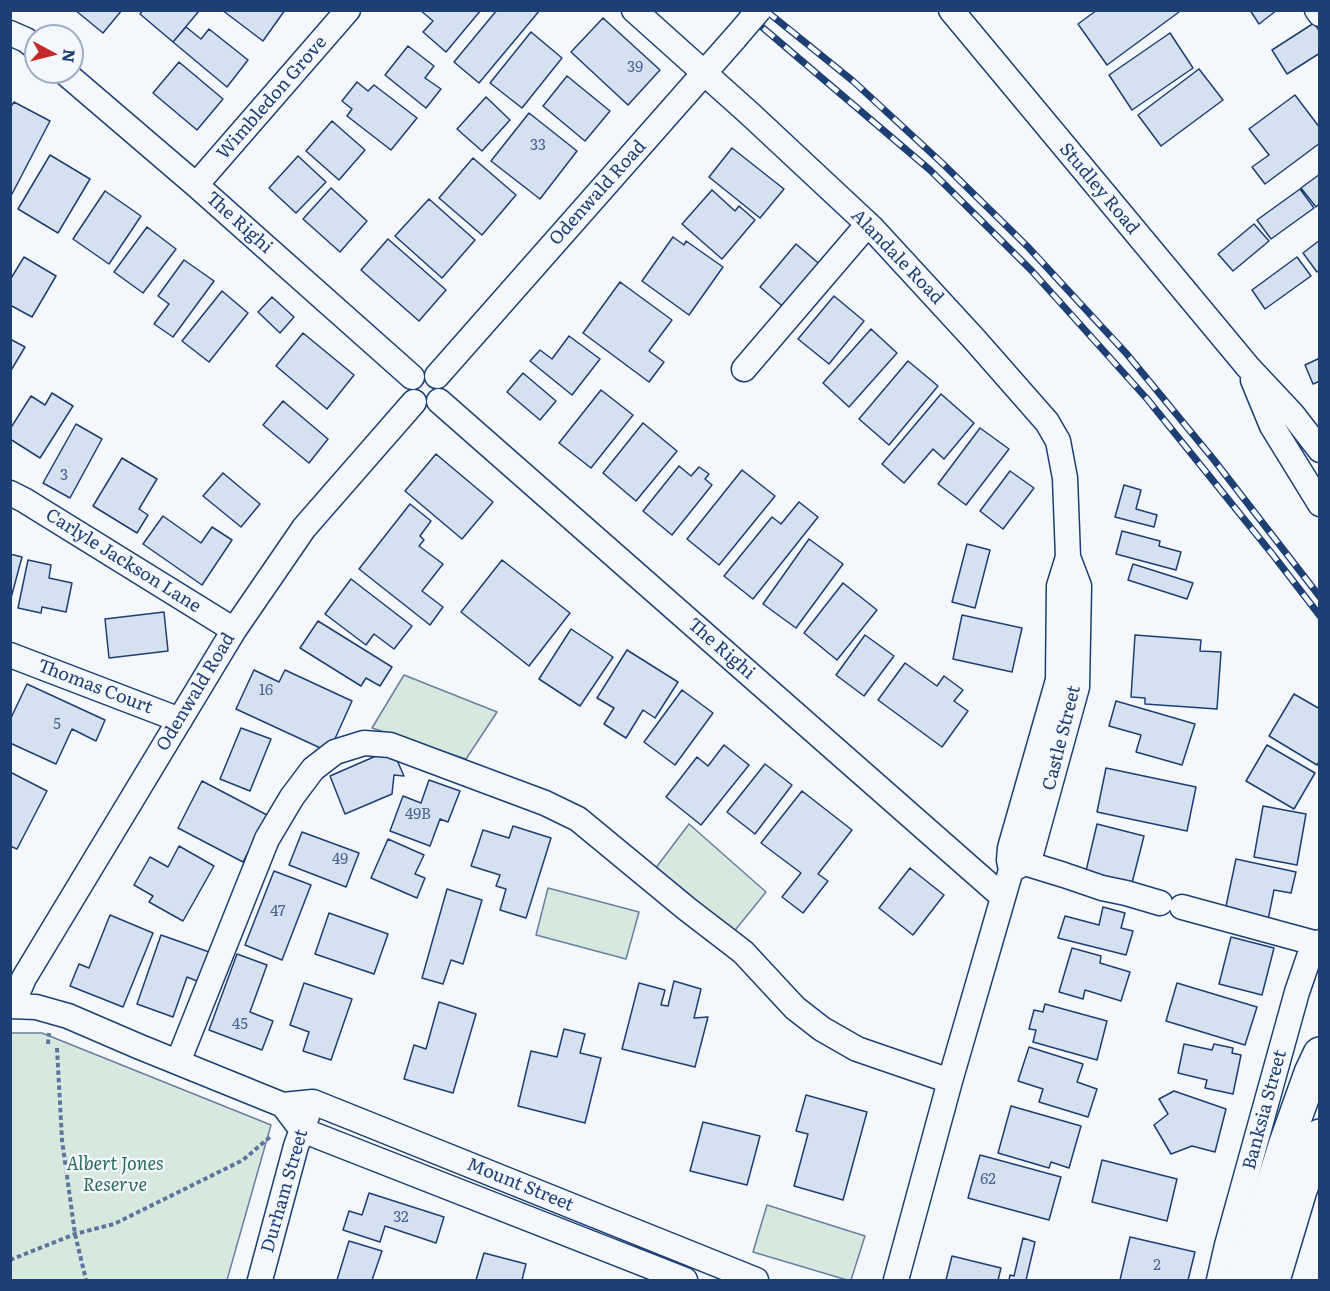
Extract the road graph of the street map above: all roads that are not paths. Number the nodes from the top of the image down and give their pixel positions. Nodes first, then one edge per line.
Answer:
1 (348, 10) edge
2 (634, 10) edge
3 (759, 10) edge
4 (951, 10) edge
5 (1317, 10) edge
6 (1320, 14) edge
7 (10, 33) edge
8 (24, 39) edge
9 (704, 73) junction
10 (78, 84) edge
11 (196, 185) junction
12 (868, 224) junction
13 (1248, 367) junction
14 (744, 369) dead end
15 (437, 375) junction
16 (412, 377) junction
17 (439, 401) junction
18 (414, 402) junction
19 (1320, 450) edge
20 (10, 494) edge
21 (1320, 504) edge
22 (1068, 557) joint
23 (234, 630) junction
24 (10, 655) edge
25 (180, 720) junction
26 (1018, 866) junction
27 (1002, 897) junction
28 (1319, 943) edge
29 (11, 1006) edge
30 (1320, 1054) edge
31 (178, 1062) junction
32 (950, 1081) junction
33 (313, 1102) junction
34 (283, 1105) junction
35 (302, 1130) junction
36 (1319, 1139) edge
37 (260, 1281) edge
38 (685, 1281) edge
39 (756, 1281) edge
40 (896, 1281) edge
41 (1219, 1281) edge
42 (1243, 1281) edge
43 (1273, 1281) edge

1 - 11 street, Wimbledon Grove
2 - 9 street, Alandale Road
3 - 9 street, Odenwald Road, bridge
4 - 13 street, Studley Road
5 - 6 street
7 - 8 street
9 - 12 street, Alandale Road
9 - 15 street, Odenwald Road
10 - 11 street, The Righi
11 - 16 street, The Righi
12 - 14 street
12 - 22 street, Alandale Road
13 - 19 street, Studley Road
13 - 21 street, Studley Road
15 - 16 street
15 - 17 street
16 - 18 street
17 - 18 street
17 - 27 street, The Righi
18 - 23 street, Odenwald Road
20 - 23 street, Carlyle Jackson Lane
22 - 26 street, Castle Street
23 - 25 street, Odenwald Road
24 - 25 street, Thomas Court
25 - 29 street, Odenwald Road
26 - 27 street, Castle Street
26 - 28 street
27 - 32 street, Castle Street
28 - 41 street, Banksia Street
29 - 31 street, Mount Street
30 - 42 highway, Banksia Street
31 - 32 street
31 - 34 street, Mount Street
32 - 40 street, Castle Street
33 - 34 street, Mount Street
33 - 35 street, Durham Street
33 - 39 street, Mount Street
34 - 35 street
35 - 37 street, Durham Street
35 - 38 street, Mount Street
36 - 43 highway

